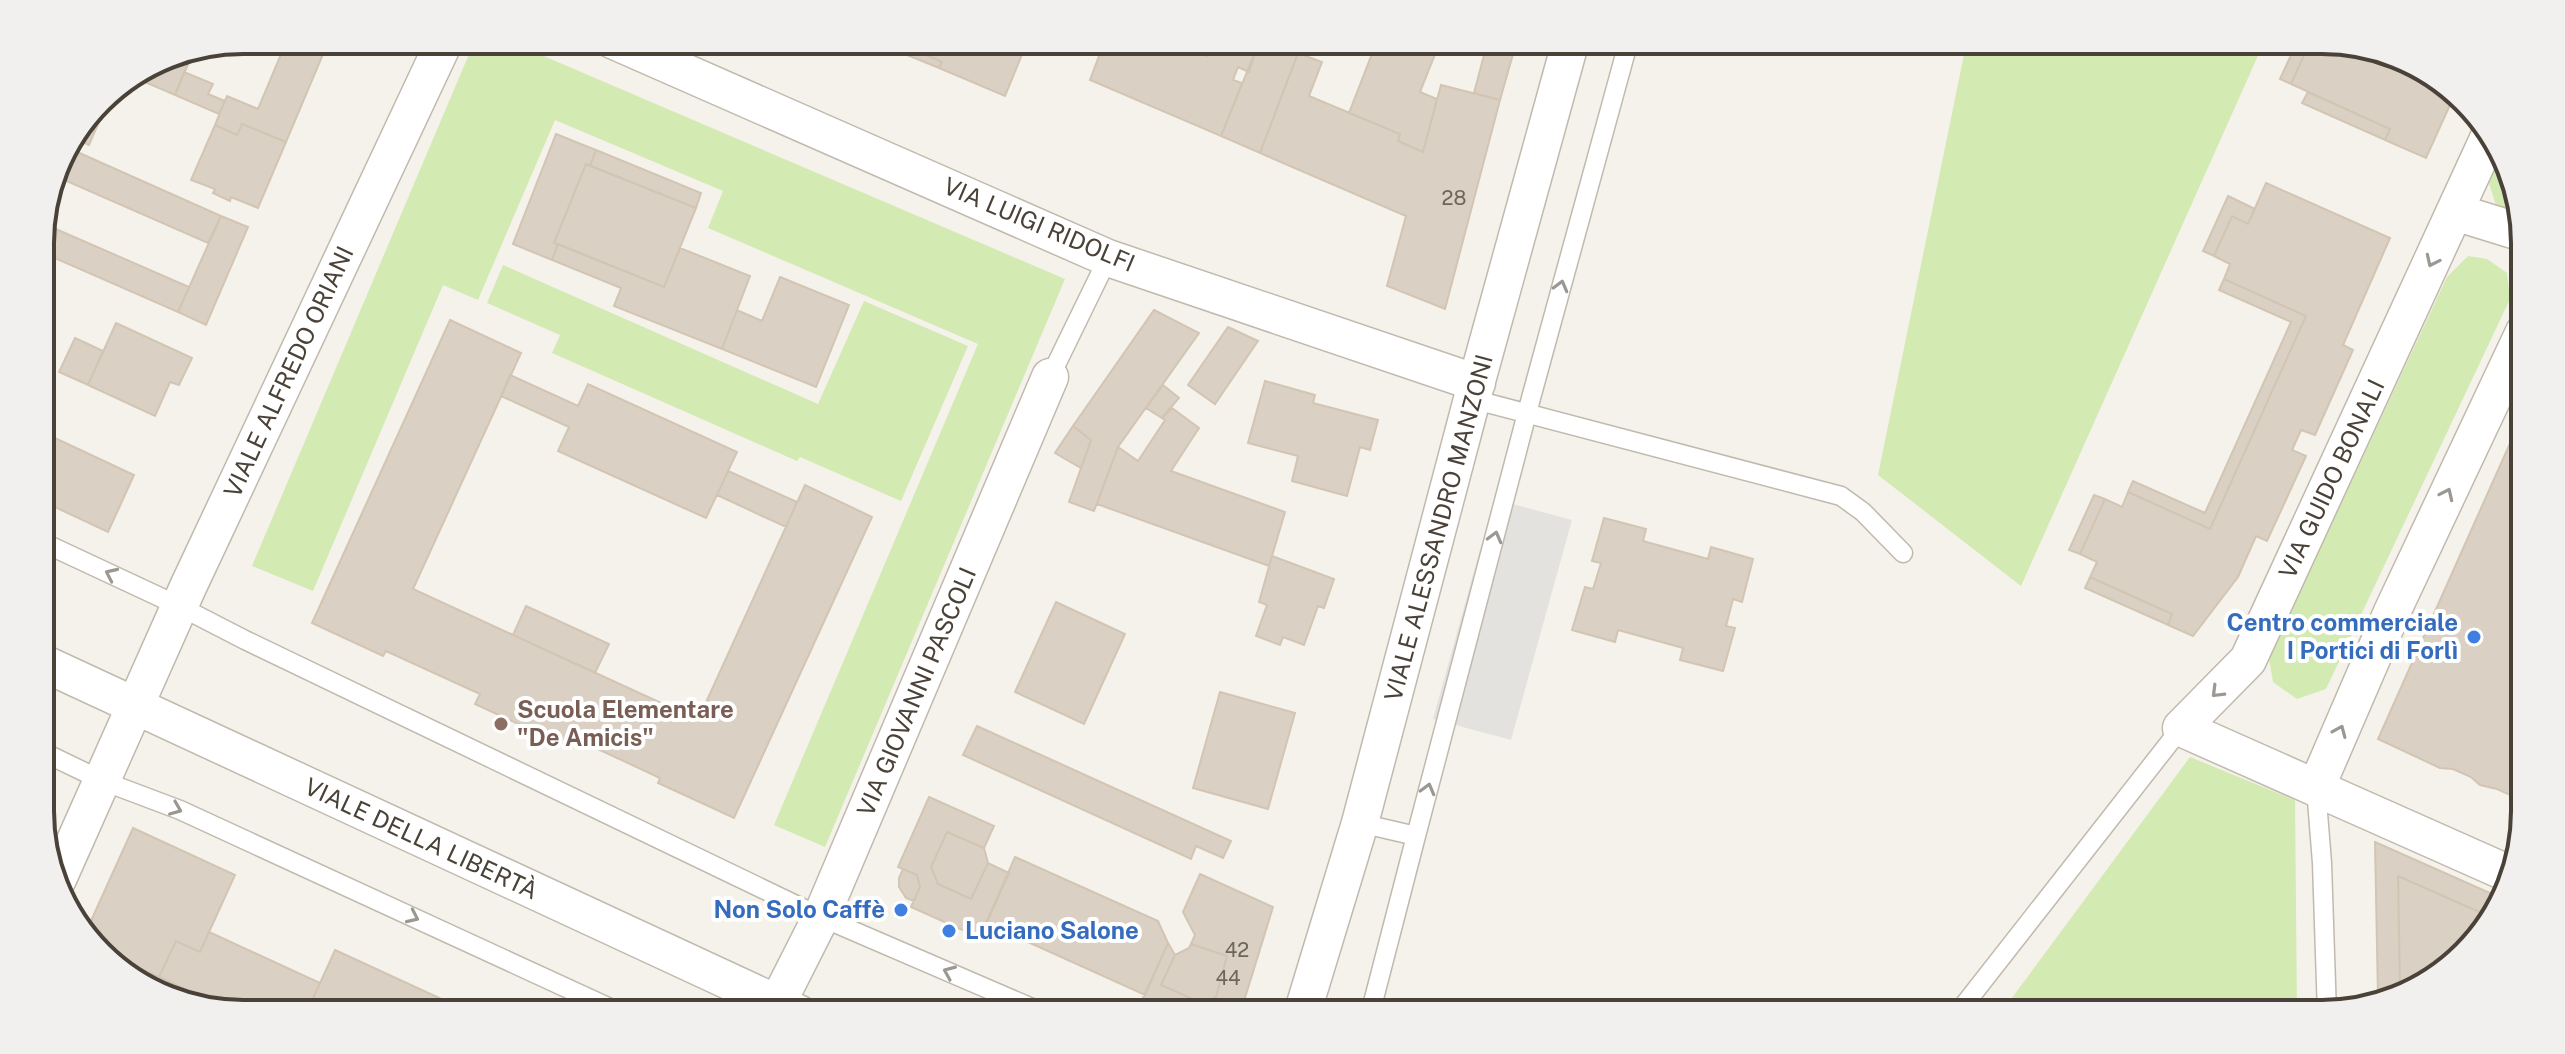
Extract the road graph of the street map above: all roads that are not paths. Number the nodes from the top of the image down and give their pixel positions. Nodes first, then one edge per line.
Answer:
1 (438, 54) edge
2 (644, 54) edge
3 (1567, 54) edge
4 (1625, 54) edge
5 (2484, 147) edge
6 (2455, 212) junction
7 (2510, 229) edge
8 (1108, 258) junction
9 (2511, 360) edge
10 (1050, 377) joint
11 (1474, 391) junction
12 (1527, 413) junction
13 (54, 548) edge
14 (1903, 553) dead end
15 (179, 606) junction
16 (54, 668) edge
17 (134, 706) junction
18 (2181, 728) junction
19 (54, 757) edge
20 (103, 781) junction
21 (2316, 788) junction
22 (1360, 823) junction
23 (1416, 836) junction
24 (63, 868) edge
25 (2501, 870) edge
26 (821, 917) junction
27 (593, 1000) edge
28 (762, 1000) edge
29 (787, 1000) edge
30 (1014, 1000) edge
31 (1306, 1000) edge
32 (1374, 1000) edge
33 (1968, 1000) edge
34 (2327, 1000) edge

1 - 15 street, VIALE ALFREDO ORIANI
2 - 8 street, VIA LUIGI RIDOLFI
3 - 11 street, VIALE ALESSANDRO MANZONI
12 -> 4 lane
5 - 6 street, VIA GUIDO BONALI
6 - 7 street
6 -> 18 street, VIA GUIDO BONALI
8 - 10 lane
8 - 11 street, VIA LUIGI RIDOLFI
21 -> 9 street
10 - 26 street, VIA GIOVANNI PASCOLI
11 - 12 lane
11 - 22 street, VIALE ALESSANDRO MANZONI
12 - 14 lane
23 -> 12 lane
15 -> 13 lane
15 - 17 street, VIALE ALFREDO ORIANI
15 - 26 lane
16 - 17 street, VIALE DELLA LIBERTÀ
17 - 20 street, VIALE ALFREDO ORIANI
17 - 28 street, VIALE DELLA LIBERTÀ
18 - 21 street
18 - 33 lane, VIA GUIDO BONALI
19 - 20 lane
20 - 24 street, VIALE ALFREDO ORIANI
20 -> 27 lane
21 - 25 street
21 - 34 lane
22 - 23 lane
22 - 31 street, VIALE ALESSANDRO MANZONI
23 - 32 lane
26 - 29 street, VIA GIOVANNI PASCOLI
30 -> 26 lane

